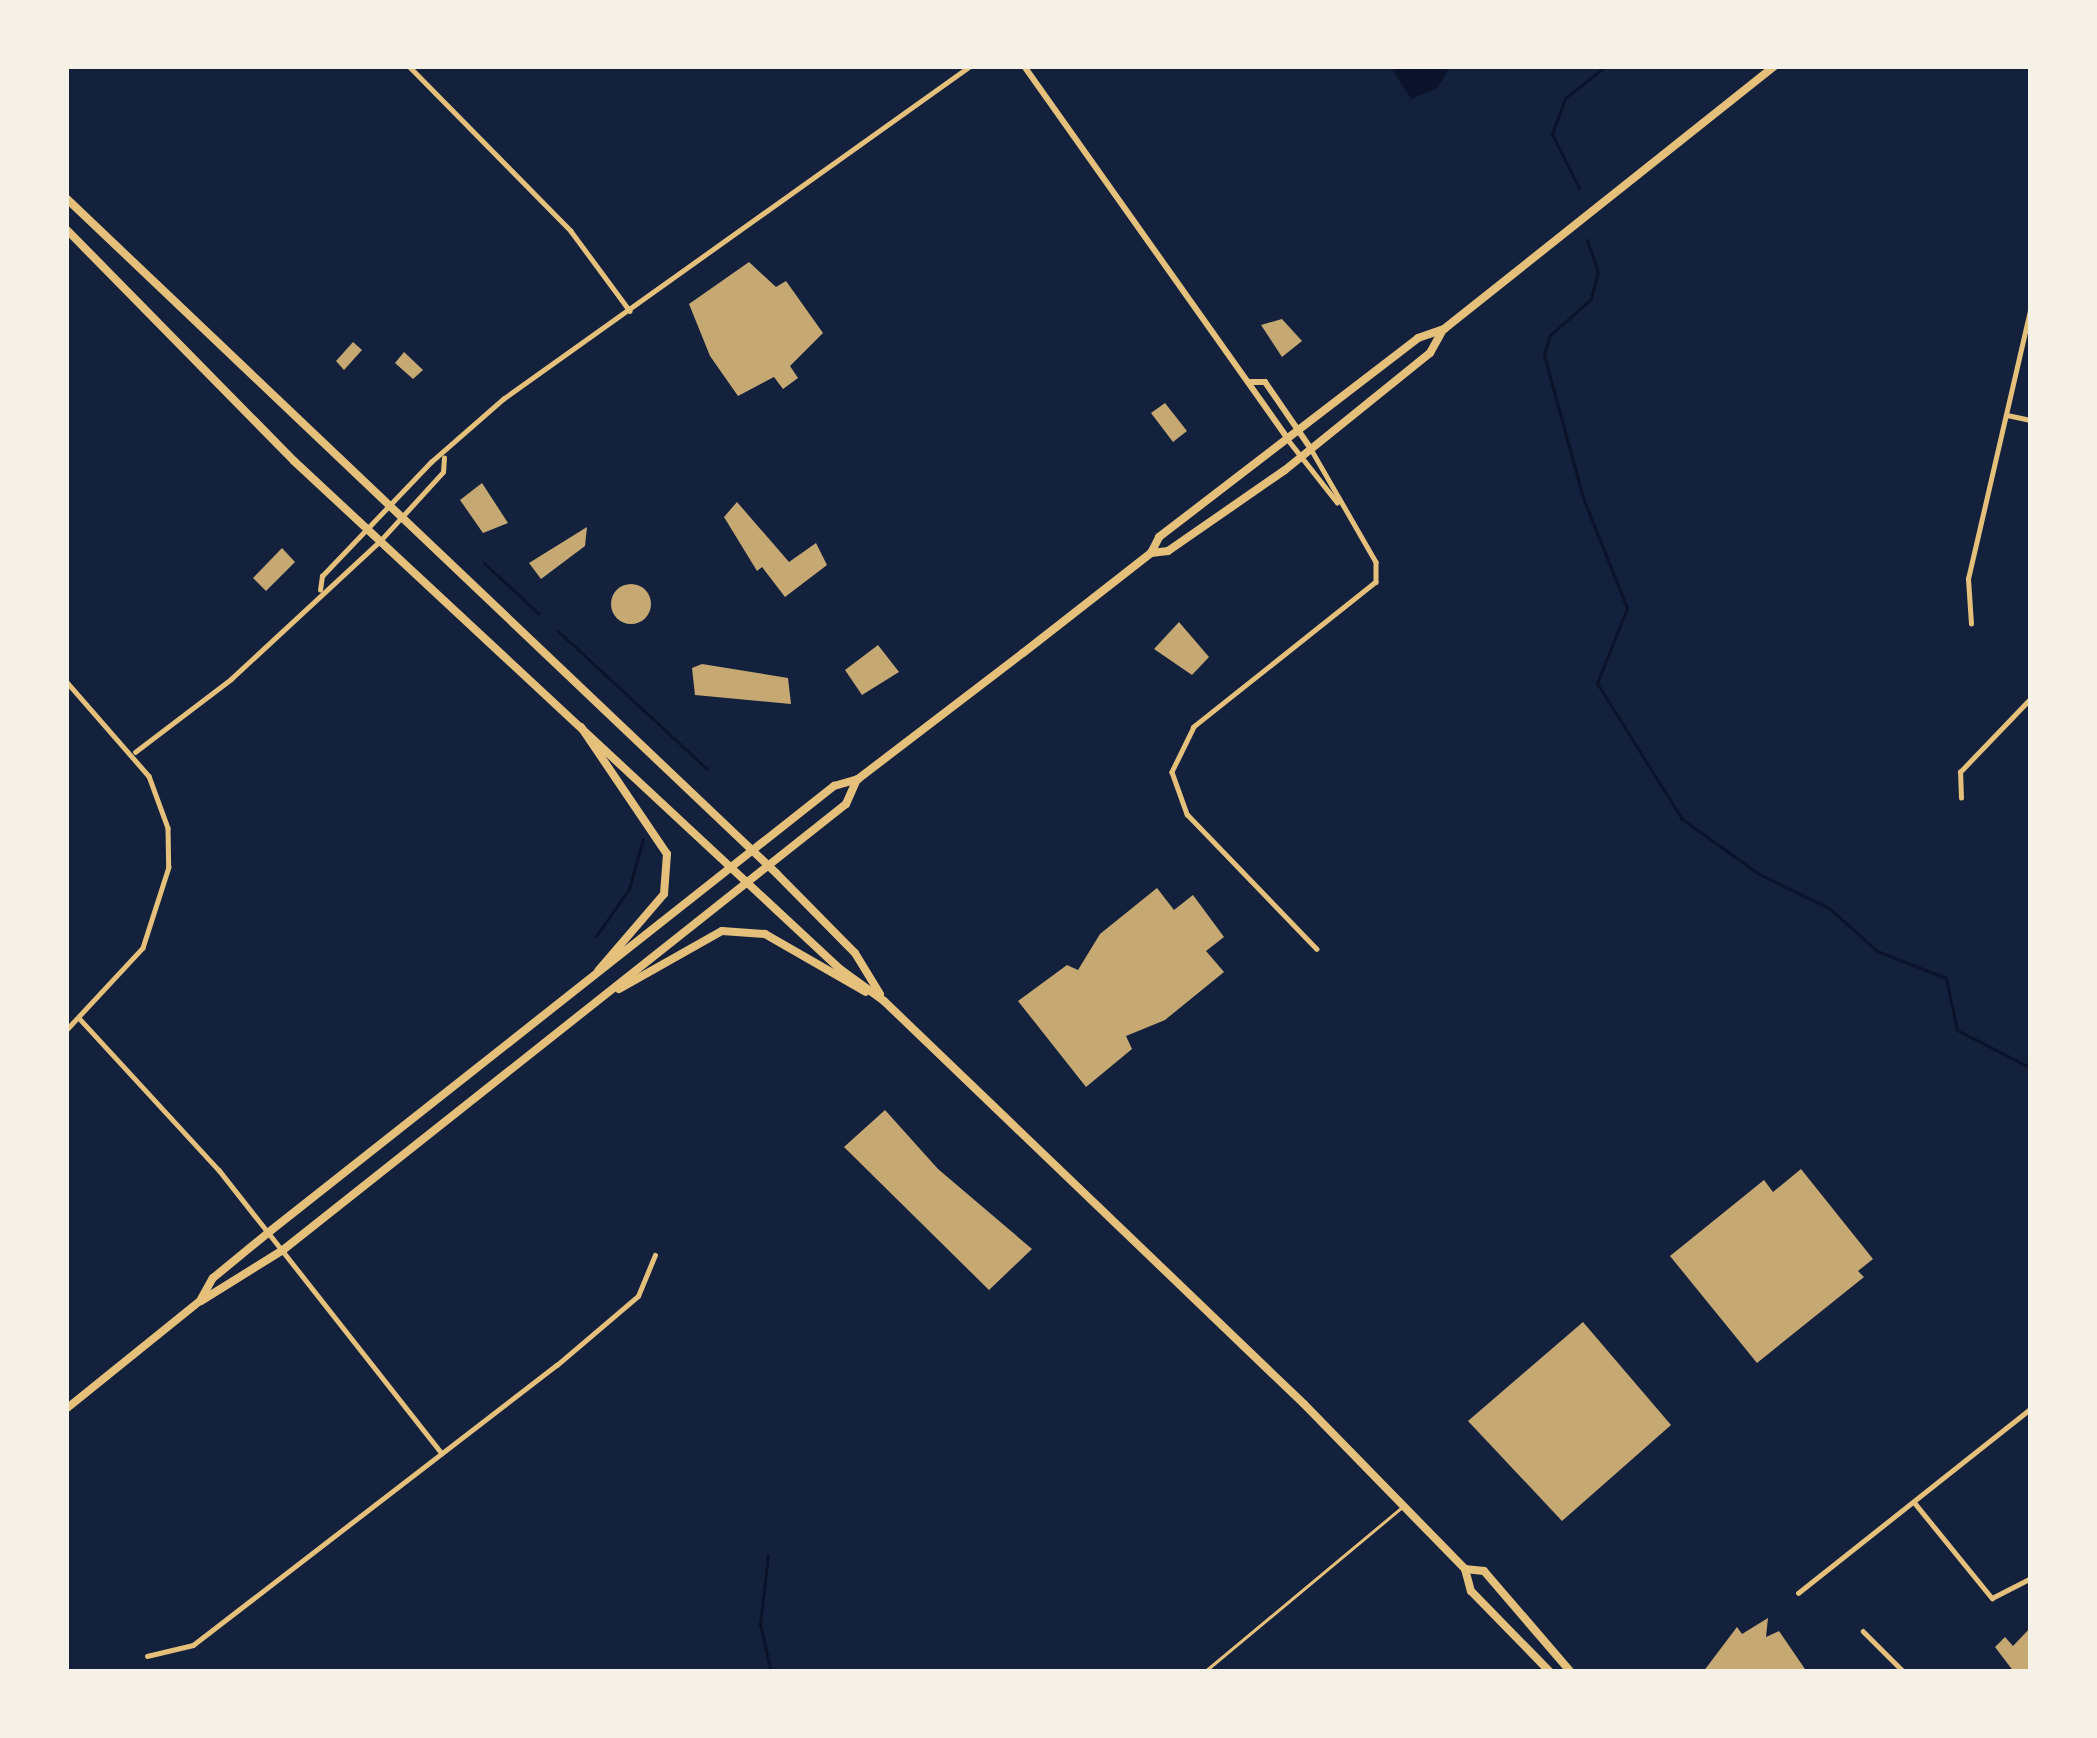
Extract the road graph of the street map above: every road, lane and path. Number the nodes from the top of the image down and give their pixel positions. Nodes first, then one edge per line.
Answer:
1 (409, 66) edge
2 (970, 66) edge
3 (1024, 66) edge
4 (1775, 66) edge
5 (66, 198) edge
6 (66, 229) edge
7 (2031, 306) edge
8 (631, 311) junction
9 (1444, 329) junction
10 (1251, 382) junction
11 (2006, 414) junction
12 (2031, 420) edge
13 (1300, 432) junction
14 (1289, 441) junction
15 (1311, 448) junction
16 (444, 456) junction
17 (1300, 457) junction
18 (1337, 502) junction
19 (389, 507) junction
20 (402, 519) junction
21 (368, 529) junction
22 (380, 541) junction
23 (1151, 553) junction
24 (320, 590) junction
25 (1971, 624) dead end
26 (66, 681) edge
27 (2031, 698) edge
28 (577, 721) junction
29 (135, 752) junction
30 (857, 779) junction
31 (1961, 798) dead end
32 (754, 853) junction
33 (766, 865) junction
34 (737, 868) junction
35 (748, 879) junction
36 (1317, 950) dead end
37 (584, 987) junction
38 (884, 1001) junction
39 (597, 1002) junction
40 (79, 1018) junction
41 (66, 1031) edge
42 (269, 1232) junction
43 (283, 1250) junction
44 (655, 1256) dead end
45 (200, 1301) junction
46 (2031, 1408) edge
47 (66, 1409) edge
48 (442, 1454) junction
49 (1914, 1502) junction
50 (1404, 1506) junction
51 (1465, 1569) junction
52 (2031, 1578) edge
53 (1798, 1593) dead end
54 (1863, 1631) dead end
55 (146, 1656) dead end
56 (1204, 1672) edge
57 (1550, 1672) edge
58 (1571, 1672) edge
59 (1904, 1672) edge

1 - 8 street
2 - 8 street
3 - 10 street
4 - 9 main road
5 - 19 main road
6 - 21 main road
7 - 11 street
8 - 16 street
9 - 13 main road
9 - 15 main road
10 - 13 street
10 - 14 street
11 - 12 street
11 - 25 street
13 - 14 main road
13 - 15 street
14 - 17 street
14 - 23 main road
15 - 17 main road
15 - 18 street
16 - 19 street
16 - 20 street
17 - 18 street
17 - 23 main road
18 - 36 street
19 - 20 main road
19 - 21 street
20 - 22 street
20 - 32 main road
21 - 22 main road
21 - 24 street
22 - 24 street
22 - 28 main road
23 - 30 main road
24 - 29 street
26 - 29 street
27 - 31 street
28 - 34 main road
28 - 37 main road
29 - 40 street
30 - 32 main road
30 - 33 main road
32 - 33 main road
32 - 34 main road
33 - 35 main road
33 - 38 main road
34 - 35 main road
34 - 37 main road
35 - 38 main road
35 - 39 main road
37 - 42 main road
38 - 39 main road
38 - 50 main road
39 - 43 main road
40 - 41 street
40 - 42 street
42 - 43 street
42 - 45 main road
43 - 45 main road
43 - 48 street
44 - 48 street
45 - 47 main road
46 - 49 street
48 - 55 street
49 - 52 street
49 - 53 street
50 - 51 main road
50 - 56 lane
51 - 57 main road
51 - 58 main road
54 - 59 street

